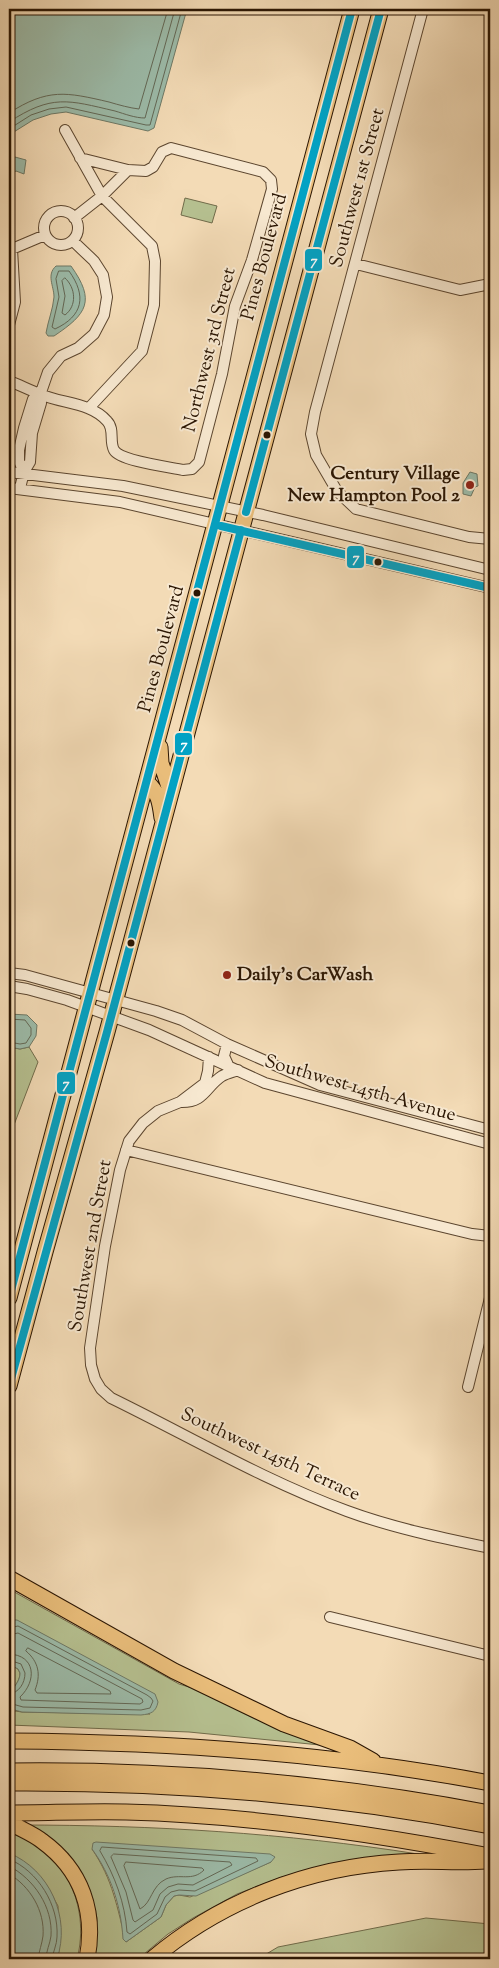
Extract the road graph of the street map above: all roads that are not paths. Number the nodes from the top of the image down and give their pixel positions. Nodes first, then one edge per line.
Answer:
1 (352, 9) edge
2 (381, 9) edge
3 (423, 9) edge
4 (65, 130) dead end
5 (80, 158) junction
6 (128, 170) junction
7 (102, 196) junction
8 (74, 218) junction
9 (45, 235) junction
10 (73, 241) junction
11 (10, 246) edge
12 (356, 264) junction
13 (490, 284) edge
14 (9, 325) edge
15 (9, 381) edge
16 (40, 398) junction
17 (89, 408) junction
18 (32, 417) junction
19 (31, 443) junction
20 (9, 472) edge
21 (24, 472) junction
22 (9, 488) edge
23 (20, 488) junction
24 (220, 506) junction
25 (246, 512) junction
26 (216, 525) junction
27 (241, 530) junction
28 (490, 539) edge
29 (490, 570) edge
30 (490, 588) edge
31 (159, 738) junction
32 (147, 782) junction
33 (171, 793) junction
34 (163, 822) junction
35 (9, 973) edge
36 (9, 986) edge
37 (90, 992) junction
38 (116, 999) junction
39 (86, 1007) junction
40 (111, 1016) junction
41 (227, 1044) junction
42 (209, 1057) junction
43 (233, 1069) junction
44 (180, 1102) junction
45 (490, 1130) edge
46 (490, 1144) edge
47 (126, 1150) junction
48 (490, 1236) edge
49 (9, 1298) edge
50 (490, 1298) edge
51 (9, 1386) edge
52 (468, 1387) dead end
53 (102, 1389) joint
54 (490, 1548) edge
55 (9, 1578) edge
56 (330, 1618) dead end
57 (490, 1656) edge
58 (9, 1741) edge
59 (380, 1765) junction
60 (9, 1771) edge
61 (9, 1783) edge
62 (490, 1783) edge
63 (9, 1813) edge
64 (490, 1813) edge
65 (9, 1822) edge
66 (490, 1826) edge
67 (490, 1856) edge
68 (490, 1861) edge
69 (88, 1959) edge
70 (152, 1959) edge

1 - 24 highway, Pines Boulevard
2 - 25 highway
3 - 12 street, Southwest 1st Street
4 - 5 street
5 - 6 street
5 - 7 street
6 - 7 street
6 - 17 street, Northwest 3rd Street
7 - 8 street
7 - 17 street
8 - 9 street
8 - 10 street
9 - 10 street
9 - 11 street
10 - 16 street
11 - 14 street
12 - 13 street
12 - 28 street, Southwest 1st Street
15 - 16 street
16 - 17 street
16 - 18 street
16 - 19 street
18 - 19 street
18 - 21 street
19 - 21 street
20 - 21 street
21 - 23 street
21 - 24 street
22 - 23 street
23 - 26 street
24 - 25 street
24 - 26 highway, Pines Boulevard
25 - 27 highway
25 - 29 street
26 - 27 street
26 - 31 highway, Pines Boulevard
27 - 30 street
27 - 33 highway
31 - 32 highway, Pines Boulevard
31 - 33 highway
32 - 34 highway
32 - 37 highway, Pines Boulevard
33 - 34 highway
34 - 38 highway
35 - 37 street, Southwest 145th Avenue
36 - 39 street, Southwest 145th Avenue
37 - 38 street, Southwest 145th Avenue
37 - 39 highway, Pines Boulevard
38 - 40 highway
38 - 41 street, Southwest 145th Avenue
39 - 40 street, Southwest 145th Avenue
39 - 49 highway, Pines Boulevard
40 - 42 street, Southwest 145th Avenue
40 - 51 highway
41 - 43 street
41 - 45 street, Southwest 145th Avenue
42 - 43 street, Southwest 145th Avenue
42 - 44 street, Southwest 2nd Street
43 - 44 street, Southwest 2nd Street
43 - 46 street, Southwest 145th Avenue
44 - 47 street, Southwest 2nd Street
47 - 48 street
47 - 53 street, Southwest 2nd Street
50 - 52 street
53 - 54 street, Southwest 145th Terrace
55 - 59 highway
56 - 57 street
58 - 59 highway
59 - 62 highway
60 - 64 highway
61 - 66 highway
63 - 67 highway
65 - 69 highway
68 - 70 highway

